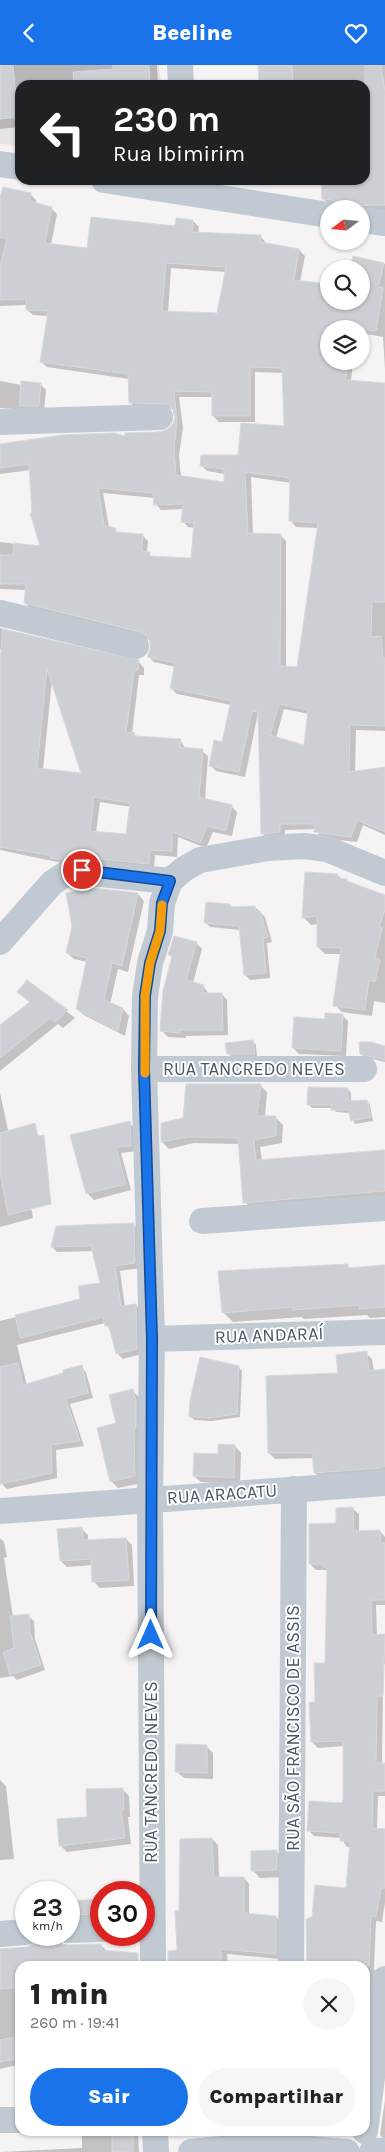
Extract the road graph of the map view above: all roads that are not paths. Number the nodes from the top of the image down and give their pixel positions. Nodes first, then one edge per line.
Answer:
1 (180, 65) edge
2 (181, 80) edge
3 (0, 164) edge
4 (15, 166) edge
5 (171, 185) edge
6 (184, 186) edge
7 (320, 213) edge
8 (370, 221) edge
9 (385, 223) edge
10 (160, 417) dead end
11 (0, 422) edge
12 (0, 613) edge
13 (136, 646) dead end
14 (385, 873) edge
15 (172, 880) junction
16 (0, 942) edge
17 (144, 1069) junction
18 (364, 1069) dead end
19 (385, 1208) edge
20 (202, 1221) dead end
21 (385, 1332) edge
22 (152, 1339) junction
23 (385, 1483) edge
24 (294, 1489) junction
25 (150, 1499) junction
26 (0, 1511) edge
27 (148, 1881) edge
28 (15, 1933) edge
29 (0, 1934) edge
30 (150, 1946) edge
31 (151, 1961) edge
32 (291, 1961) edge
33 (385, 1979) edge
34 (370, 2093) edge
35 (0, 2120) edge
36 (15, 2120) edge
37 (155, 2136) edge
38 (364, 2136) edge
39 (385, 2150) edge
40 (156, 2152) edge
41 (191, 2152) edge
42 (347, 2152) edge
43 (362, 2152) edge
44 (372, 2152) edge

1 - 2 street
3 - 4 street
5 - 6 street
6 - 7 street
8 - 9 street
10 - 11 street
12 - 13 street
14 - 15 street
15 - 16 street
15 - 17 street, RUA TANCREDO NEVES
17 - 18 street, RUA TANCREDO NEVES
17 - 22 street, RUA TANCREDO NEVES
19 - 20 street
21 - 22 street, RUA ANDARAÍ
22 - 25 street, RUA TANCREDO NEVES
23 - 24 street, RUA ARACATU
24 - 25 street, RUA ARACATU
24 - 32 street, RUA SÃO FRANCISCO DE ASSIS
25 - 26 street, RUA ARACATU
25 - 27 street, RUA TANCREDO NEVES
28 - 29 street
30 - 31 street, RUA TANCREDO NEVES
33 - 34 street
35 - 36 street
37 - 40 street
38 - 43 street
39 - 44 street
41 - 42 street

